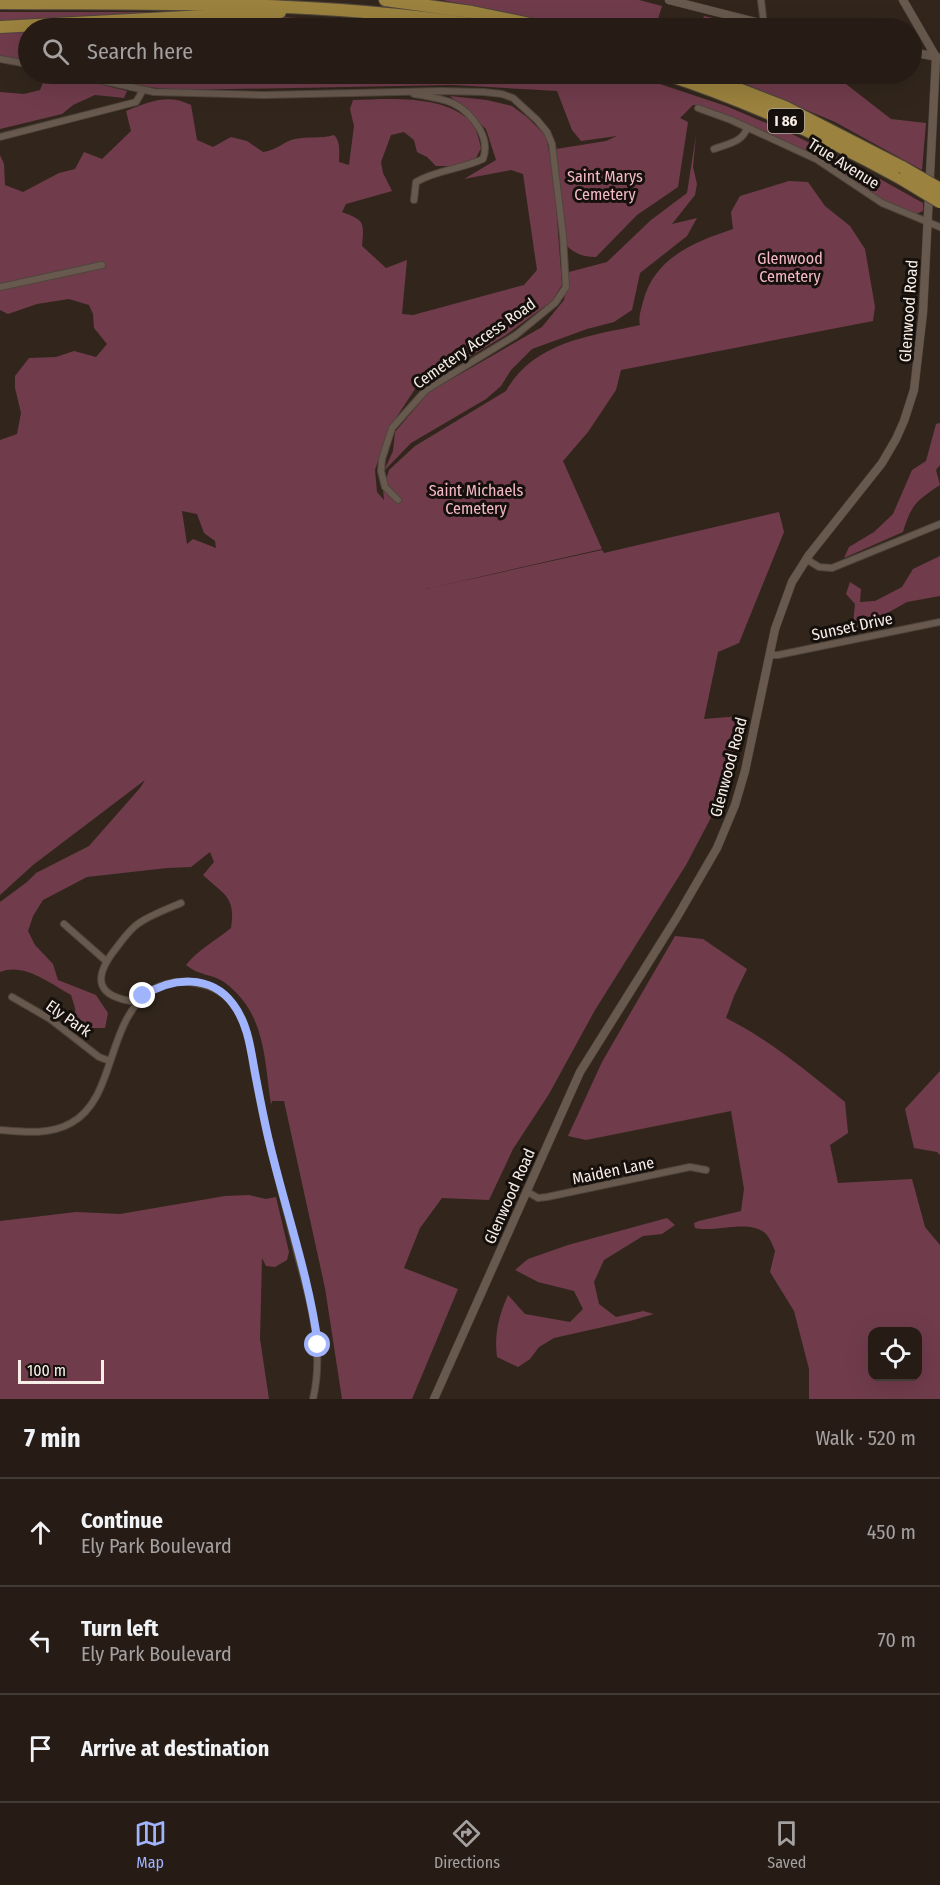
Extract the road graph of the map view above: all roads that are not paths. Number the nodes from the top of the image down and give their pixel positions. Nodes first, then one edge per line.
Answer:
1 (385, 0) edge
2 (669, 0) edge
3 (761, 0) edge
4 (903, 0) edge
5 (0, 3) edge
6 (331, 7) junction
7 (168, 18) edge
8 (435, 18) edge
9 (501, 18) edge
10 (737, 18) edge
11 (763, 18) edge
12 (914, 18) edge
13 (18, 26) edge
14 (0, 27) edge
15 (922, 31) edge
16 (922, 54) edge
17 (0, 58) edge
18 (938, 58) edge
19 (18, 62) edge
20 (116, 84) edge
21 (696, 84) edge
22 (725, 84) edge
23 (143, 90) junction
24 (402, 92) junction
25 (698, 108) dead end
26 (747, 127) junction
27 (0, 136) edge
28 (936, 141) edge
29 (714, 149) dead end
30 (902, 173) junction
31 (940, 189) edge
32 (414, 200) dead end
33 (940, 202) edge
34 (927, 222) junction
35 (940, 227) edge
36 (102, 265) dead end
37 (0, 287) edge
38 (398, 500) dead end
39 (940, 524) edge
40 (806, 559) junction
41 (940, 622) edge
42 (770, 655) junction
43 (181, 903) dead end
44 (64, 924) dead end
45 (106, 961) junction
46 (12, 997) dead end
47 (137, 1002) junction
48 (110, 1061) junction
49 (0, 1130) edge
50 (706, 1170) dead end
51 (526, 1191) junction
52 (313, 1399) edge
53 (434, 1399) edge

1 - 9 highway
2 - 10 street
3 - 11 street
4 - 12 street
5 - 6 highway
6 - 7 highway
6 - 8 highway
13 - 14 highway
15 - 18 street
16 - 18 street
17 - 19 street
18 - 28 street, Glenwood Road
20 - 23 street
21 - 30 highway, I 86
22 - 30 highway, I 86
23 - 24 street
23 - 27 street
24 - 32 street
24 - 38 street, Cemetery Access Road
25 - 26 street, True Avenue
26 - 29 street
26 - 34 street, True Avenue
28 - 34 street, Glenwood Road
30 - 31 highway, bridge
30 - 33 highway, bridge
34 - 35 street, True Avenue
34 - 40 street, Glenwood Road
36 - 37 street
39 - 40 street
40 - 42 street, Glenwood Road
41 - 42 street, Sunset Drive
42 - 51 street, Glenwood Road
43 - 45 street
44 - 45 street
45 - 47 street
46 - 48 street, Ely Park
47 - 48 street
47 - 52 street
48 - 49 street
50 - 51 street, Maiden Lane
51 - 53 street, Glenwood Road

